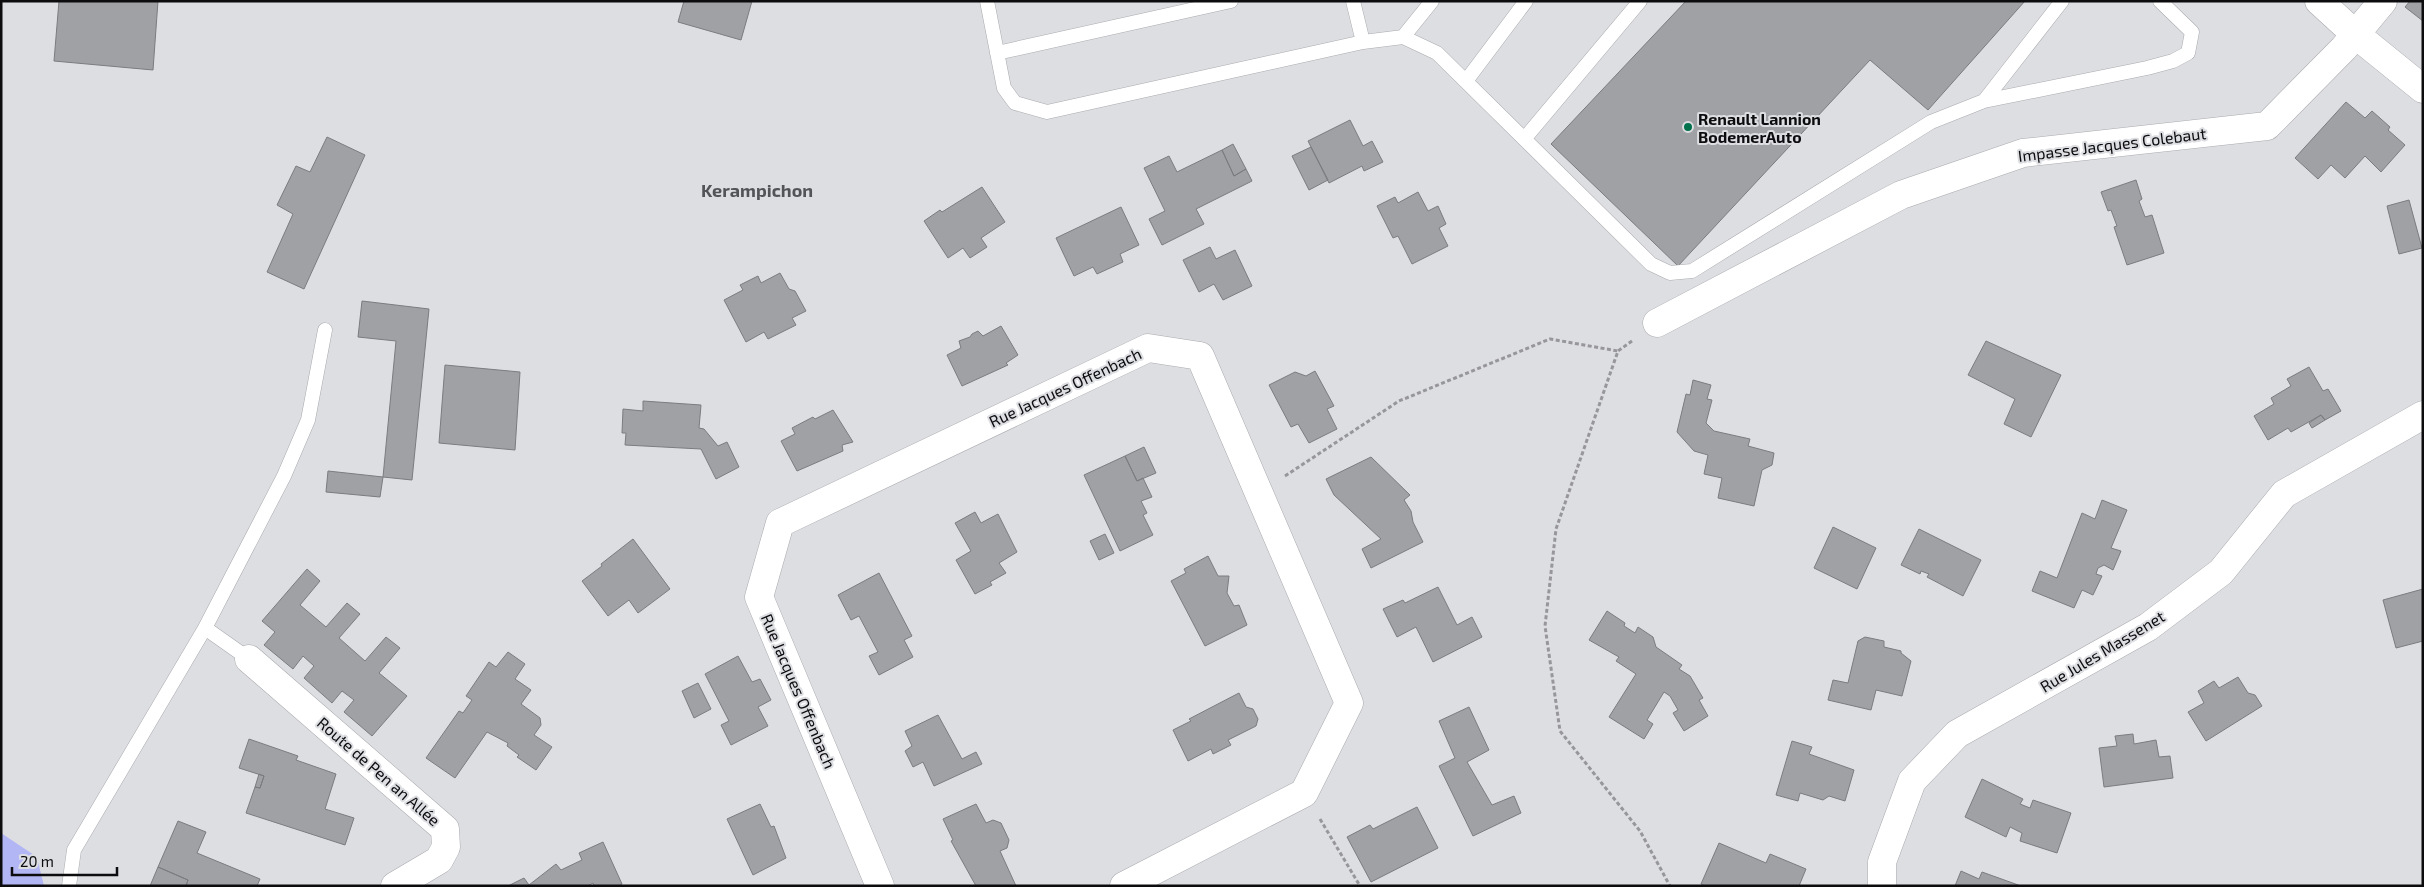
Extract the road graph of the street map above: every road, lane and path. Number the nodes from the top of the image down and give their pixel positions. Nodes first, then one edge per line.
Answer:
1 (987, 1) edge
2 (1231, 1) edge
3 (1353, 1) edge
4 (1432, 1) edge
5 (1526, 1) edge
6 (1640, 1) edge
7 (2062, 1) edge
8 (2160, 1) edge
9 (2319, 1) edge
10 (2383, 1) edge
11 (2355, 34) junction
12 (1403, 37) junction
13 (1363, 42) junction
14 (997, 53) junction
15 (1466, 81) junction
16 (2423, 89) edge
17 (1984, 101) junction
18 (1525, 138) junction
19 (1657, 323) joint
20 (325, 330) dead end
21 (1618, 351) junction
22 (2423, 415) edge
23 (1259, 493) junction
24 (205, 628) junction
25 (249, 659) joint
26 (1304, 793) junction
27 (69, 886) edge
28 (395, 886) edge
29 (880, 886) edge
30 (1124, 886) edge
31 (1360, 886) edge
32 (1670, 886) edge
33 (1882, 886) edge

1 - 14 lane
2 - 14 lane
3 - 13 lane
4 - 12 lane
5 - 15 lane
6 - 18 lane
7 - 17 lane
8 - 17 lane
9 - 11 street
10 - 11 street, Impasse Jacques Colebaut
11 - 16 street
11 - 19 street, Impasse Jacques Colebaut
12 - 13 lane
12 - 15 lane
13 - 14 lane
15 - 18 lane
17 - 18 lane
19 - 21 path
20 - 24 lane
21 - 23 path
21 - 32 path
22 - 33 street, Rue Jules Massenet
23 - 26 street, Rue Jacques Offenbach
23 - 29 street, Rue Jacques Offenbach
24 - 25 lane
24 - 27 lane
25 - 28 street, Route de Pen an Allée
26 - 30 street
26 - 31 path

